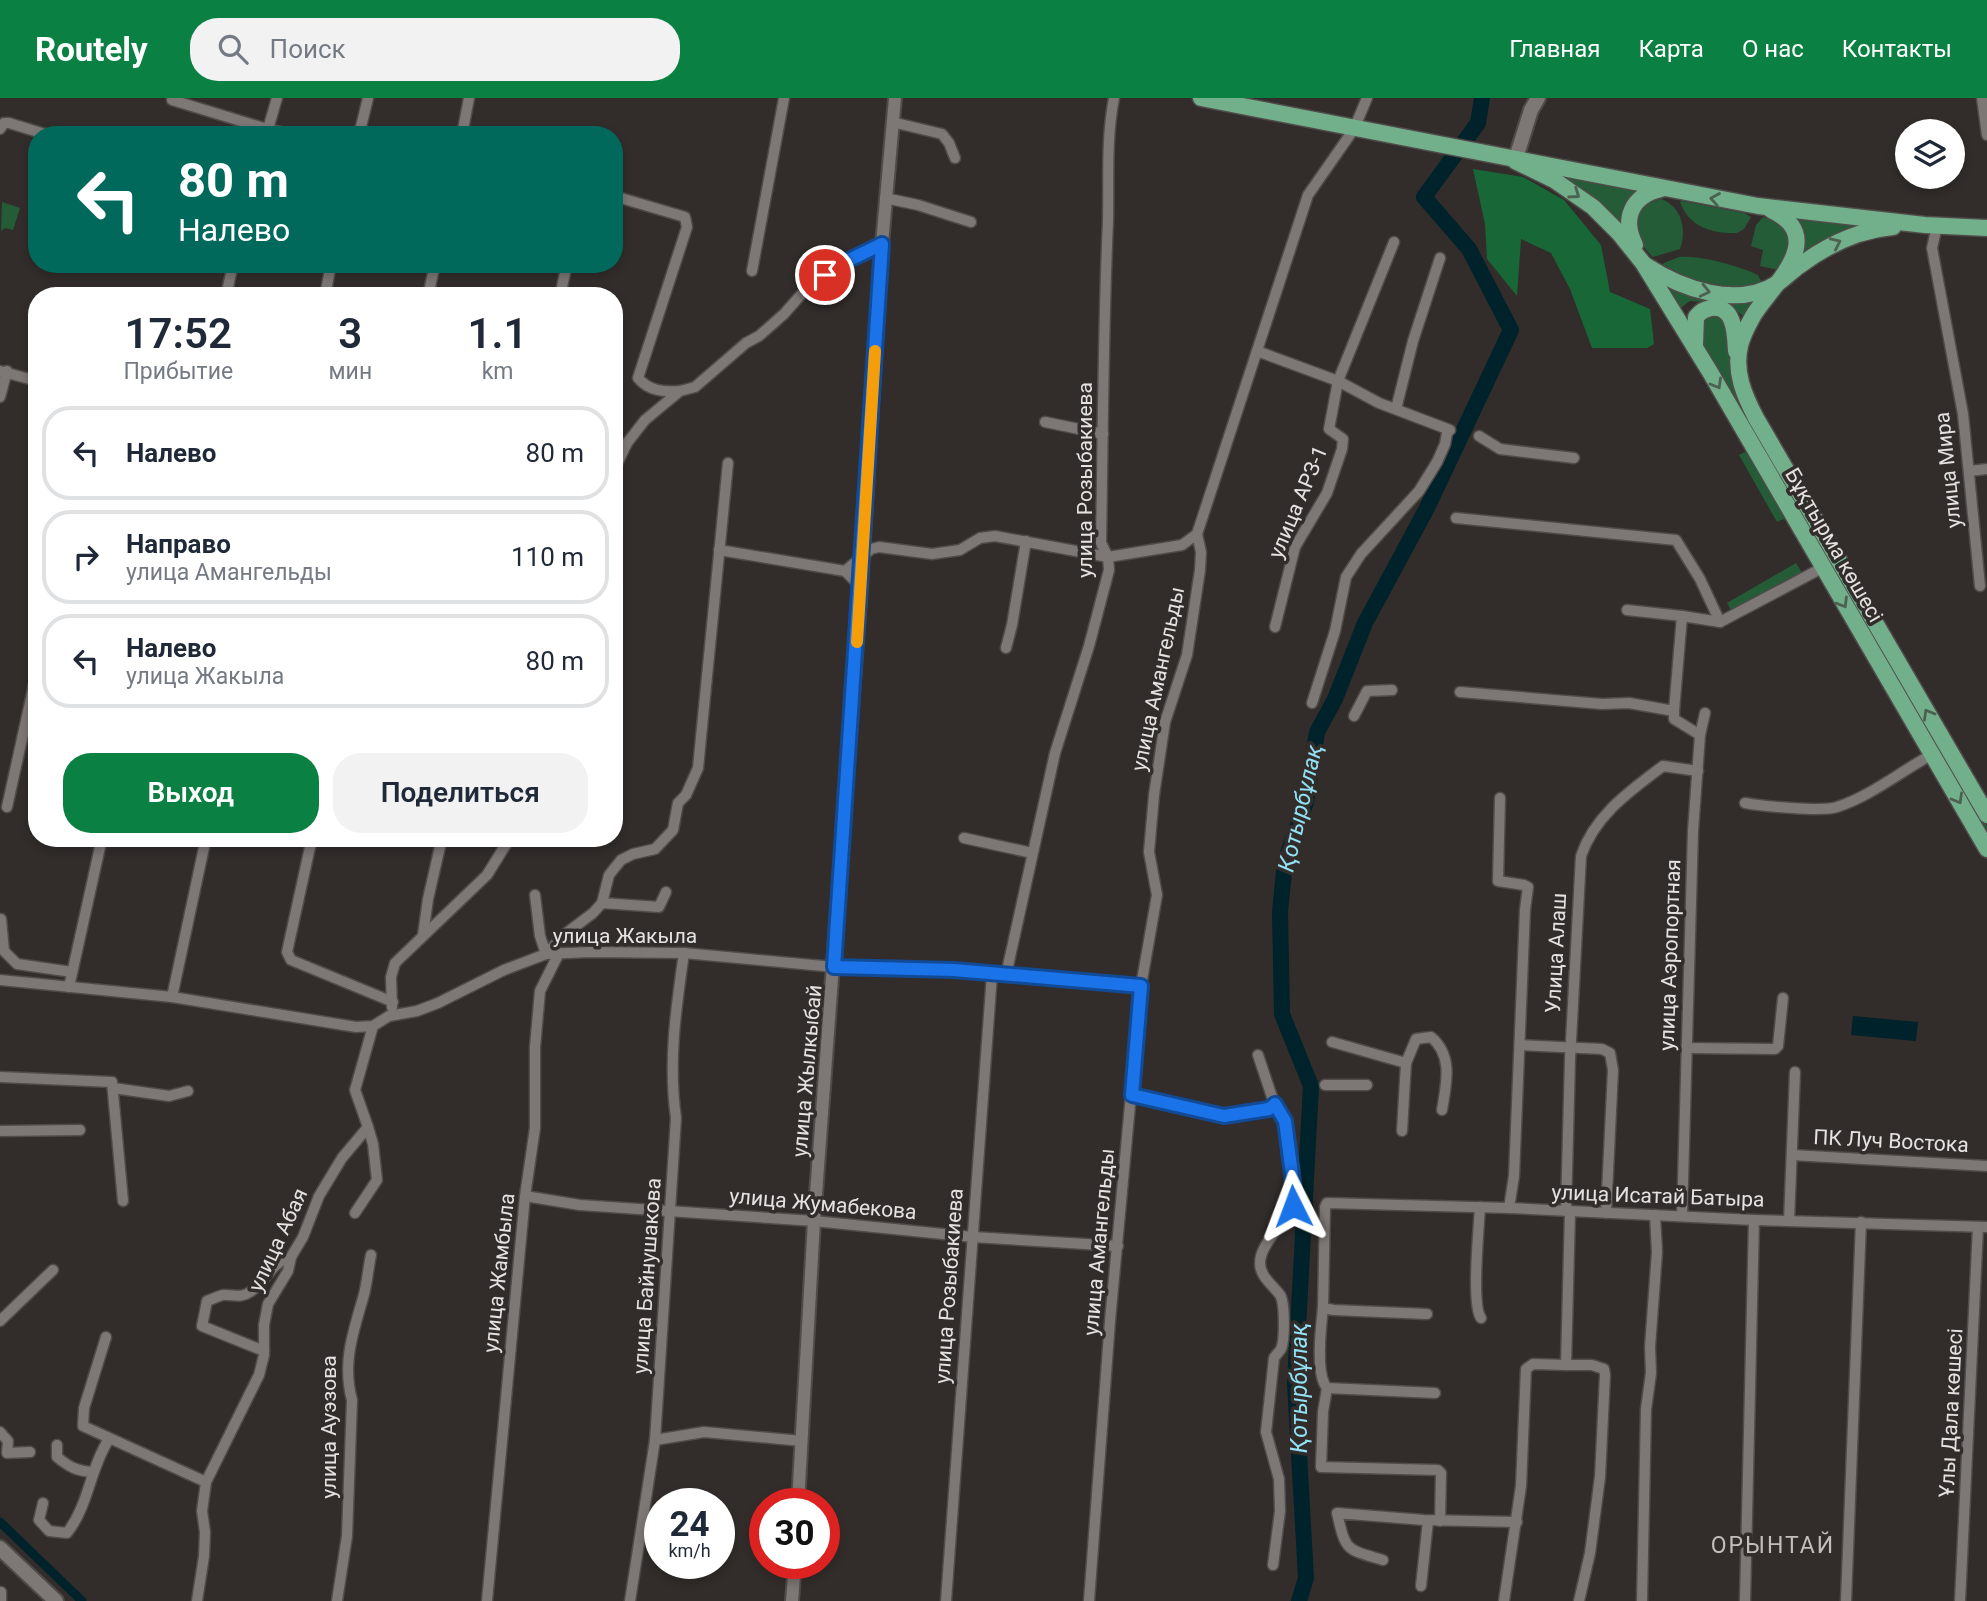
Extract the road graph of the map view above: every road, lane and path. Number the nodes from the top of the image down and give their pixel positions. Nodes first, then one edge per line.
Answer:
1 (277, 98) edge
2 (368, 98) edge
3 (470, 98) edge
4 (784, 98) edge
5 (895, 98) edge
6 (1114, 98) edge
7 (1201, 98) edge
8 (1367, 98) edge
9 (1538, 98) edge
10 (1982, 98) edge
11 (172, 100) edge
12 (892, 122) junction
13 (251, 126) edge
14 (268, 126) edge
15 (361, 126) edge
16 (464, 126) edge
17 (0, 129) edge
18 (28, 129) edge
19 (1354, 129) junction
20 (1987, 135) edge
21 (955, 158) dead end
22 (1523, 162) junction
23 (1665, 188) junction
24 (885, 198) junction
25 (623, 199) edge
26 (1766, 208) junction
27 (971, 222) dead end
28 (1931, 225) junction
29 (1987, 228) edge
30 (1394, 242) dead end
31 (882, 244) junction
32 (1440, 258) dead end
33 (1643, 263) junction
34 (752, 271) dead end
35 (1780, 282) junction
36 (1696, 348) junction
37 (1257, 351) junction
38 (1737, 367) junction
39 (4, 371) edge
40 (28, 378) edge
41 (1338, 381) junction
42 (680, 391) junction
43 (0, 397) edge
44 (1396, 409) junction
45 (1045, 422) dead end
46 (1103, 434) junction
47 (1479, 436) dead end
48 (623, 451) edge
49 (1574, 458) dead end
50 (728, 463) dead end
51 (1987, 469) edge
52 (1969, 471) junction
53 (1456, 518) dead end
54 (1196, 534) junction
55 (1026, 541) junction
56 (719, 550) junction
57 (863, 556) junction
58 (1108, 557) junction
59 (1822, 568) junction
60 (845, 571) junction
61 (1980, 586) dead end
62 (861, 587) junction
63 (1627, 610) dead end
64 (1682, 616) junction
65 (1720, 622) junction
66 (1275, 627) dead end
67 (1006, 649) dead end
68 (1392, 690) dead end
69 (1460, 692) dead end
70 (1312, 703) dead end
71 (1674, 711) junction
72 (28, 712) edge
73 (1705, 713) dead end
74 (1354, 716) dead end
75 (1700, 735) junction
76 (1933, 754) junction
77 (1698, 771) junction
78 (1500, 798) dead end
79 (1745, 803) dead end
80 (7, 807) dead end
81 (1987, 815) edge
82 (964, 838) dead end
83 (100, 847) edge
84 (204, 847) edge
85 (310, 847) edge
86 (440, 847) edge
87 (504, 847) edge
88 (1987, 849) edge
89 (1032, 853) junction
90 (666, 892) dead end
91 (535, 895) dead end
92 (602, 903) junction
93 (1, 919) edge
94 (423, 935) junction
95 (559, 953) junction
96 (684, 953) junction
97 (546, 954) junction
98 (834, 967) junction
99 (72, 972) junction
100 (992, 974) junction
101 (1006, 975) junction
102 (0, 980) edge
103 (1141, 986) junction
104 (69, 987) junction
105 (172, 997) junction
106 (1783, 998) dead end
107 (393, 1002) junction
108 (389, 1016) junction
109 (373, 1026) junction
110 (1332, 1042) dead end
111 (1520, 1045) junction
112 (1571, 1048) junction
113 (1686, 1048) junction
114 (1258, 1055) dead end
115 (1406, 1063) junction
116 (1795, 1072) dead end
117 (0, 1077) edge
118 (1325, 1085) dead end
119 (1367, 1085) dead end
120 (113, 1088) junction
121 (188, 1091) dead end
122 (1132, 1095) junction
123 (1275, 1104) junction
124 (1442, 1110) dead end
125 (368, 1127) junction
126 (0, 1130) edge
127 (80, 1130) dead end
128 (1402, 1132) dead end
129 (1792, 1155) junction
130 (1987, 1166) edge
131 (525, 1196) junction
132 (123, 1201) dead end
133 (1480, 1207) junction
134 (1509, 1208) junction
135 (672, 1211) junction
136 (1568, 1211) junction
137 (355, 1213) dead end
138 (1606, 1213) junction
139 (1655, 1215) junction
140 (1682, 1216) junction
141 (1754, 1220) junction
142 (814, 1221) junction
143 (1789, 1221) junction
144 (1861, 1222) junction
145 (1983, 1227) edge
146 (973, 1237) junction
147 (1118, 1246) junction
148 (371, 1255) dead end
149 (291, 1257) junction
150 (53, 1270) dead end
151 (1323, 1308) junction
152 (1427, 1314) dead end
153 (1481, 1318) dead end
154 (0, 1321) edge
155 (106, 1337) dead end
156 (264, 1351) junction
157 (1566, 1365) junction
158 (1327, 1388) junction
159 (1435, 1393) dead end
160 (0, 1432) edge
161 (109, 1438) junction
162 (655, 1440) junction
163 (802, 1441) junction
164 (57, 1445) dead end
165 (30, 1452) dead end
166 (92, 1472) junction
167 (206, 1482) junction
168 (800, 1488) edge
169 (43, 1503) dead end
170 (1428, 1521) junction
171 (1440, 1521) junction
172 (1517, 1522) junction
173 (0, 1548) edge
174 (1383, 1560) dead end
175 (1273, 1565) dead end
176 (794, 1579) edge
177 (1421, 1586) dead end
178 (56, 1601) edge
179 (197, 1601) edge
180 (337, 1601) edge
181 (487, 1601) edge
182 (629, 1601) edge
183 (792, 1601) edge
184 (946, 1601) edge
185 (1089, 1601) edge
186 (1504, 1601) edge
187 (1580, 1601) edge
188 (1642, 1601) edge
189 (1745, 1601) edge
190 (1846, 1601) edge
191 (1960, 1601) edge

1 - 14 street
2 - 15 street
3 - 16 street
4 - 34 street
5 - 12 street, улица Жылкыбай
6 - 46 street, улица Розыбакиева
7 - 19 main road
8 - 19 street, улица Амангельды
9 - 22 main road
10 - 20 street
11 - 13 street
12 - 21 street
12 - 24 street, улица Жылкыбай
17 - 18 street
19 - 22 main road
19 - 37 street, улица Амангельды
22 - 23 main road
22 -> 33 main road
26 -> 23 main road
23 - 33 main road
24 - 27 street
24 - 31 street, улица Жылкыбай
25 - 42 street
26 - 28 main road
26 - 35 main road
28 - 29 main road
35 -> 28 main road
28 - 52 street, улица Мира
30 - 41 street, улица АРЗ-1
31 - 42 street
31 - 57 street, улица Жылкыбай
32 - 44 street
33 -> 35 main road
33 - 36 main road, Бұқтырма көшесі
35 - 38 main road
36 - 38 main road, Бұқтырма көшесі
36 -> 59 main road, Бұқтырма көшесі
37 - 41 street
37 - 54 street, улица Амангельды
81 -> 38 main road, Бұқтырма көшесі
39 - 40 street
39 - 43 street
41 - 44 street
41 - 66 street, улица АРЗ-1
42 - 48 street
44 - 70 street
45 - 46 street
46 - 58 street, улица Розыбакиева
47 - 49 street
50 - 56 street
51 - 52 street
52 - 61 street, улица Мира
53 - 65 street
54 - 58 street
54 - 103 street, улица Амангельды
55 - 57 street
55 - 58 street
55 - 67 street
56 - 60 street
56 - 92 street
57 - 60 street
57 - 62 street, улица Жылкыбай
58 - 89 street, улица Розыбакиева
59 - 65 street
59 -> 76 main road, Бұқтырма көшесі
60 - 62 street
62 - 98 street, улица Жылкыбай
63 - 64 street
64 - 65 street
64 - 71 street
68 - 74 street
69 - 71 street
71 - 75 street
72 - 80 street
73 - 75 street, улица Аэропортная
75 - 77 street, улица Аэропортная
76 - 79 street
76 -> 88 main road, Бұқтырма көшесі
77 - 112 street, Улица Алаш
77 - 113 street, улица Аэропортная
78 - 111 street
82 - 89 street
83 - 99 street
84 - 105 street
85 - 107 street
86 - 94 street
87 - 94 street
89 - 101 street, улица Розыбакиева
90 - 92 street
91 - 97 street
92 - 97 street
93 - 99 street
94 - 107 street
95 - 96 street, улица Жакыла
95 - 97 street, улица Жакыла
95 - 131 street, улица Жамбыла
96 - 98 street, улица Жакыла
96 - 135 street, улица Байнушакова
97 - 108 street, улица Жакыла
98 - 100 street, улица Жакыла
98 - 142 street, улица Жылкыбай
99 - 104 street
100 - 101 street, улица Жакыла
100 - 146 street, улица Розыбакиева
101 - 103 street, улица Жакыла
102 - 104 street
103 - 122 street, улица Амангельды
104 - 105 street
105 - 109 street
106 - 113 street
107 - 108 street
108 - 109 street, улица Жакыла
109 - 125 street
110 - 115 street
111 - 112 street
111 - 134 street
112 - 136 street, Улица Алаш
112 - 138 street
113 - 140 street, улица Аэропортная
114 - 123 street
115 - 124 street
115 - 128 street
116 - 129 street
117 - 120 street
118 - 119 street
120 - 121 street
120 - 132 street
122 - 123 street
122 - 147 street, улица Амангельды
123 - 175 street
125 - 137 street
125 - 149 street, улица Абая
126 - 127 street
129 - 130 street, ПК Луч Востока
129 - 143 street
131 - 135 street, улица Жумабекова
131 - 181 street, улица Жамбыла
133 - 134 street, улица Исатай Батыра
133 - 151 street, улица Исатай Батыра
133 - 153 street
134 - 136 street, улица Исатай Батыра
135 - 142 street, улица Жумабекова
135 - 162 street, улица Байнушакова
136 - 138 street, улица Исатай Батыра
136 - 157 street, Улица Алаш
138 - 139 street, улица Исатай Батыра
139 - 140 street, улица Исатай Батыра
139 - 188 street
140 - 141 street, улица Исатай Батыра
141 - 143 street, улица Исатай Батыра
141 - 189 street
142 - 146 street, улица Жумабекова
142 - 163 street, улица Жылкыбай
143 - 144 street, улица Исатай Батыра
144 - 145 street, улица Исатай Батыра
144 - 190 street
145 - 191 street, Ұлы Дала көшесі
146 - 147 street, улица Жумабекова
146 - 184 street, улица Розыбакиева
147 - 185 street, улица Амангельды
148 - 180 street, улица Ауэзова
149 - 156 street, улица Абая
149 - 156 street
150 - 154 street
151 - 152 street
151 - 158 street
155 - 161 street
156 - 167 street, улица Абая
157 - 172 street
157 - 187 street
158 - 159 street
158 - 171 street
160 - 165 street
161 - 166 street
161 - 167 street
162 - 163 street
162 - 182 street, улица Байнушакова
163 - 168 street, улица Жылкыбай
164 - 166 street
166 - 169 street
167 - 179 street, улица Абая
170 - 171 street
170 - 174 street
170 - 177 street
171 - 172 street
172 - 186 street
173 - 178 main road
176 - 183 street

